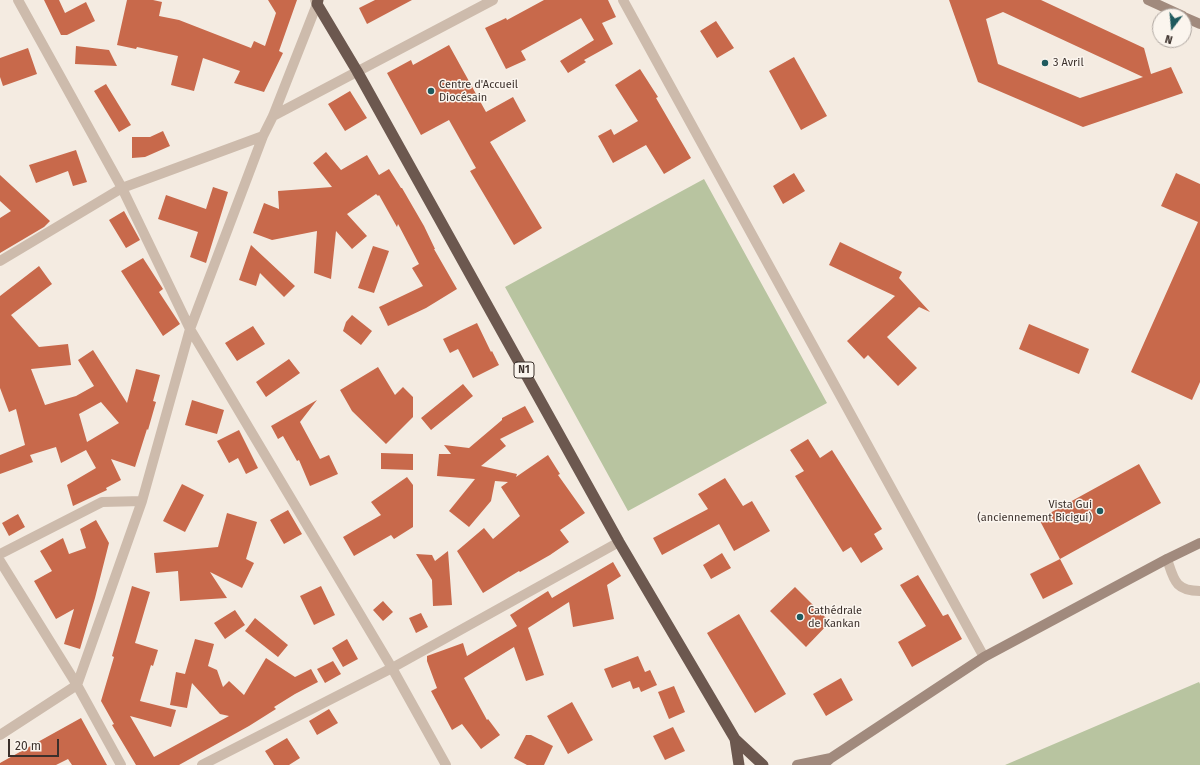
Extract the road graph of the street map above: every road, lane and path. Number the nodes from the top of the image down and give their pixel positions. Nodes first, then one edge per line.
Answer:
1 (18, 0) edge
2 (493, 0) edge
3 (623, 0) edge
4 (1148, 0) edge
5 (317, 1) edge
6 (1166, 8) edge
7 (357, 71) junction
8 (274, 116) junction
9 (263, 136) junction
10 (122, 188) junction
11 (0, 261) edge
12 (190, 329) junction
13 (142, 501) junction
14 (620, 542) junction
15 (1200, 543) edge
16 (0, 554) edge
17 (1167, 559) junction
18 (0, 561) edge
19 (1200, 591) edge
20 (984, 657) junction
21 (392, 668) junction
22 (77, 685) junction
23 (0, 735) edge
24 (735, 740) junction
25 (831, 758) junction
26 (121, 765) edge
27 (202, 765) edge
28 (446, 765) edge
29 (739, 765) edge
30 (763, 765) edge
31 (797, 765) edge
32 (823, 765) edge

1 - 10 street
2 - 7 street
3 - 20 street
4 - 6 main road
5 - 7 highway, N1
5 - 8 street
7 - 8 street
7 - 14 highway, N1
8 - 9 street
9 - 10 street
9 - 12 street
10 - 11 street
10 - 12 street
12 - 13 street
12 - 21 street
13 - 16 street
13 - 22 street
14 - 21 street
14 - 24 highway, N1
15 - 17 main road
17 - 19 street
17 - 20 main road
18 - 22 street
20 - 25 main road
21 - 27 street
21 - 28 street
22 - 23 street
22 - 26 street
24 - 29 highway, N1
24 - 30 highway, N1
25 - 31 main road
25 - 32 main road

